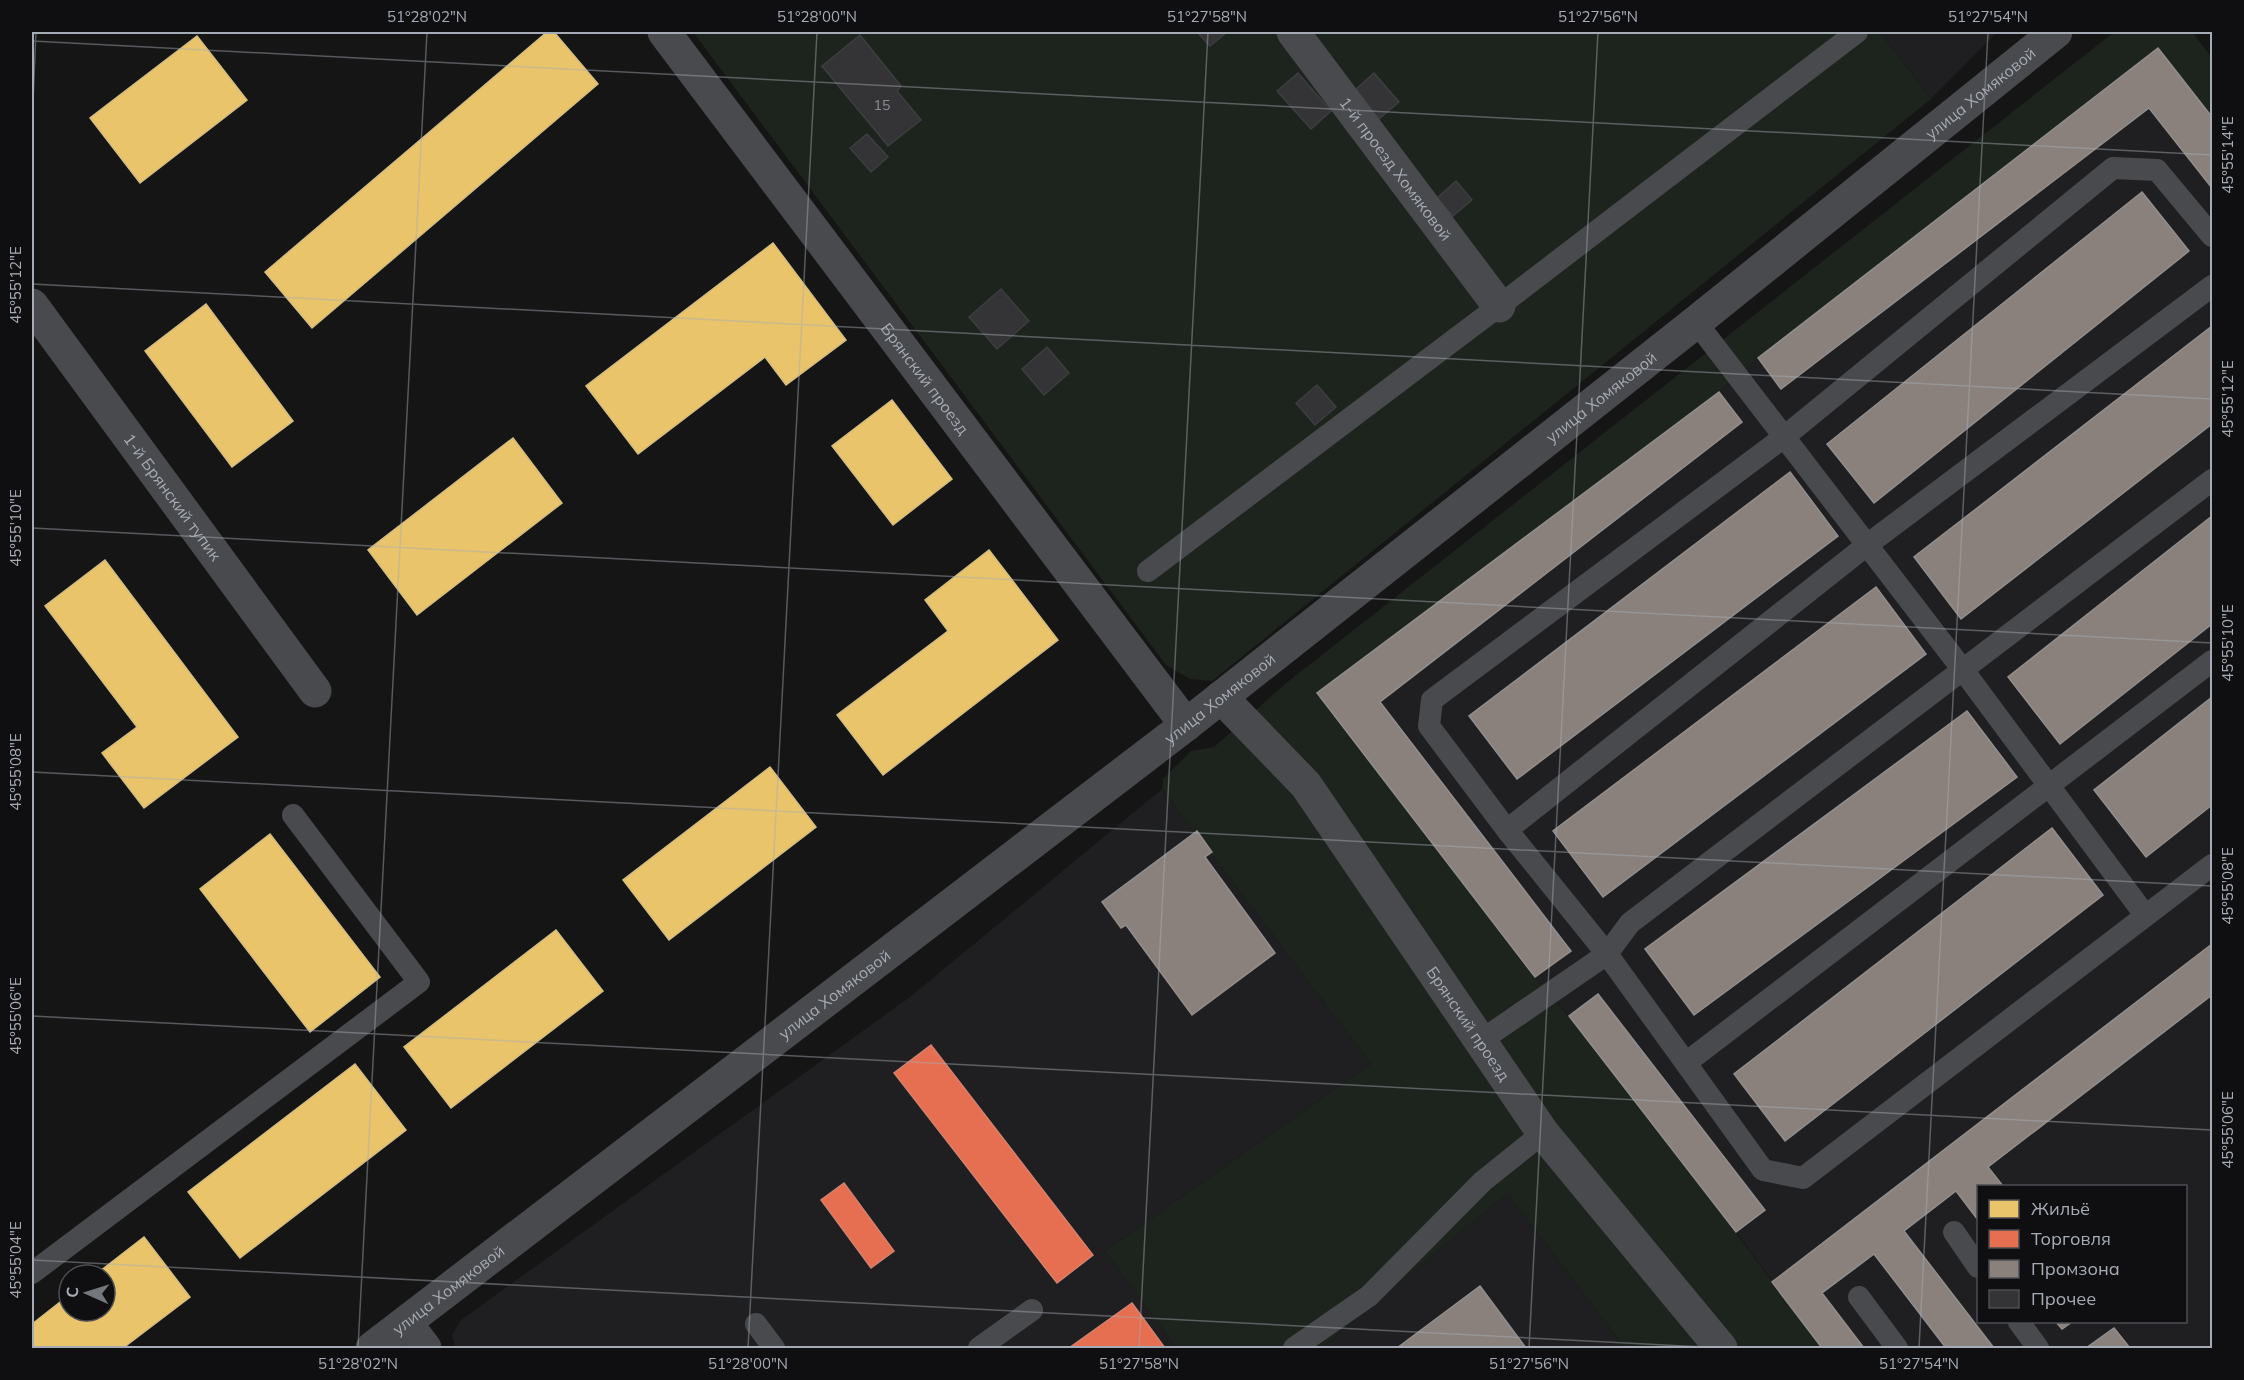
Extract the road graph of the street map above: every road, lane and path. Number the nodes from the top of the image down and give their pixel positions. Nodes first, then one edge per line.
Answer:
1 (664, 32) edge
2 (1293, 32) edge
3 (1857, 32) edge
4 (2056, 32) edge
5 (2212, 236) edge
6 (2212, 285) edge
7 (32, 305) edge
8 (1499, 306) junction
9 (1696, 322) junction
10 (1784, 437) junction
11 (2212, 480) edge
12 (1867, 545) junction
13 (1148, 571) dead end
14 (2212, 661) edge
15 (1963, 670) junction
16 (315, 691) dead end
17 (1221, 697) junction
18 (1186, 725) junction
19 (2049, 787) junction
20 (293, 815) dead end
21 (1507, 830) junction
22 (2212, 865) edge
23 (2145, 915) junction
24 (1607, 954) junction
25 (1479, 1042) junction
26 (1691, 1059) dead end
27 (1543, 1133) junction
28 (1953, 1232) dead end
29 (1977, 1266) edge
30 (32, 1273) edge
31 (1860, 1297) dead end
32 (1032, 1310) dead end
33 (2020, 1323) edge
34 (756, 1324) dead end
35 (416, 1336) edge
36 (372, 1348) edge
37 (774, 1348) edge
38 (979, 1348) edge
39 (1294, 1348) edge
40 (1721, 1348) edge
41 (1897, 1348) edge
42 (2038, 1348) edge

1 - 18 street, Брянский проезд
2 - 8 street, 1-й проезд Хомяковой
3 - 8 lane
4 - 9 street, улица Хомяковой
5 - 10 lane
6 - 12 lane
7 - 16 street, 1-й Брянский тупик
8 - 13 lane
9 - 10 lane
9 - 17 street, улица Хомяковой
10 - 12 lane
10 - 21 lane
11 - 15 lane
12 - 15 lane
12 - 21 lane
14 - 19 lane
15 - 19 lane
15 - 24 lane
17 - 18 street, улица Хомяковой
17 - 25 street, Брянский проезд
18 - 35 street, улица Хомяковой
19 - 23 lane
19 - 26 lane
20 - 30 lane
21 - 24 lane
22 - 23 lane
23 - 24 lane
24 - 25 lane
25 - 27 street, Брянский проезд
27 - 39 lane
27 - 40 street, Брянский проезд
28 - 29 lane
31 - 41 lane
32 - 38 lane
33 - 42 lane
34 - 37 lane
35 - 36 street, улица Хомяковой

